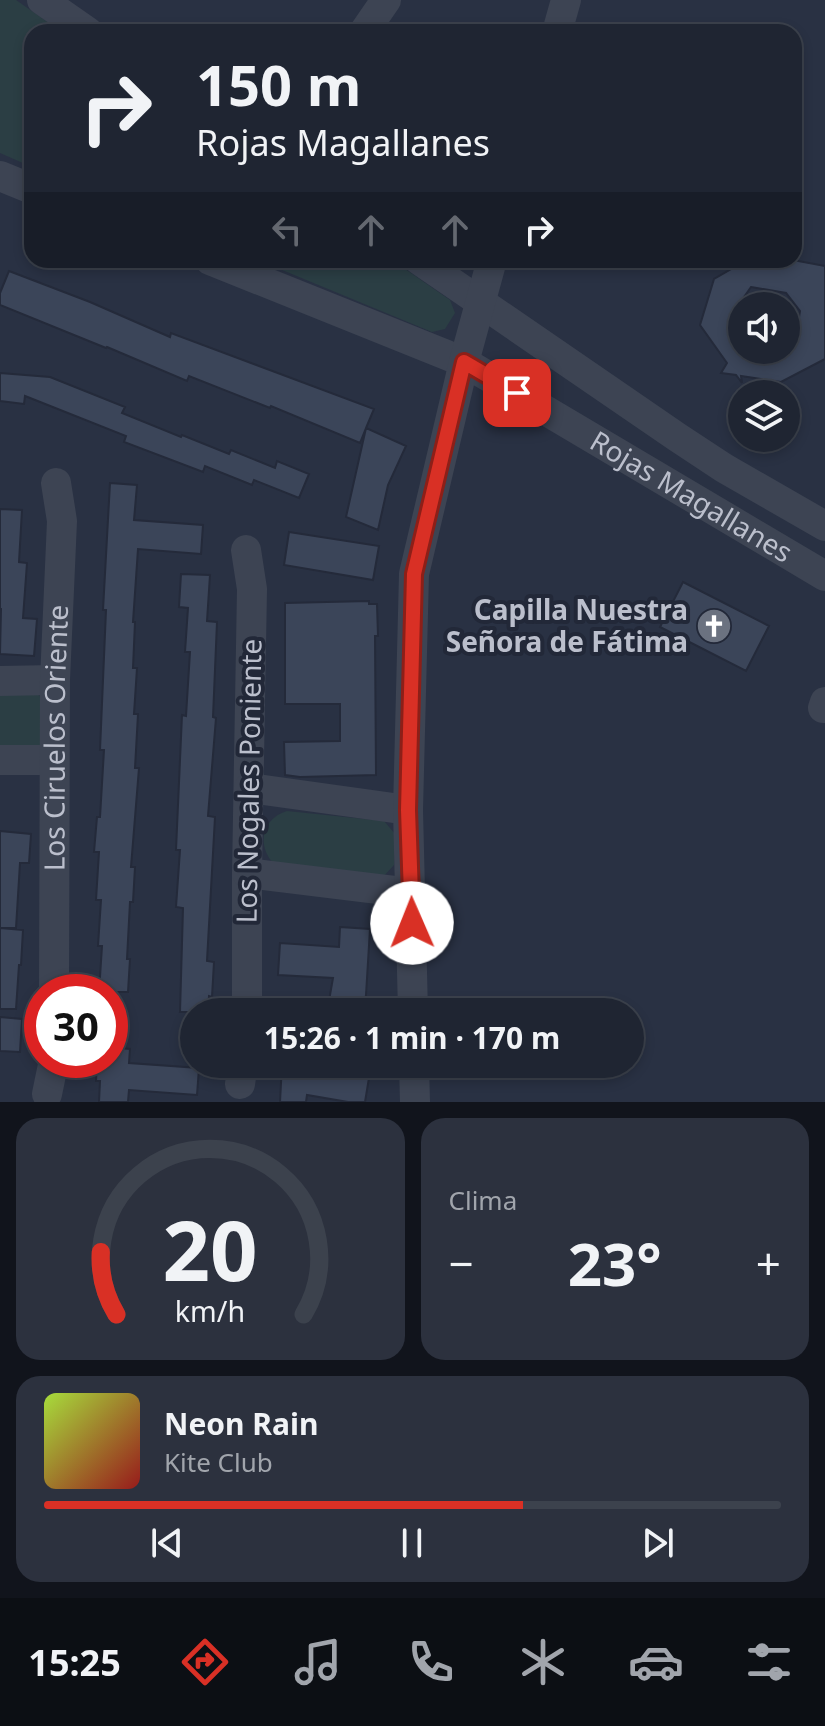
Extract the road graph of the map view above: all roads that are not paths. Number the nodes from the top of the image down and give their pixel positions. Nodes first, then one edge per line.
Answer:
1 (42, 0) edge
2 (386, 0) edge
3 (566, 0) edge
4 (76, 24) edge
5 (370, 24) edge
6 (559, 24) edge
7 (0, 176) edge
8 (24, 186) edge
9 (230, 268) edge
10 (430, 268) edge
11 (490, 268) edge
12 (480, 303) junction
13 (464, 362) junction
14 (56, 483) dead end
15 (825, 526) edge
16 (246, 550) dead end
17 (825, 576) edge
18 (55, 680) junction
19 (0, 681) edge
20 (0, 760) edge
21 (54, 760) junction
22 (249, 788) junction
23 (408, 810) junction
24 (247, 873) junction
25 (411, 893) junction
26 (54, 974) edge
27 (247, 998) edge
28 (413, 998) edge
29 (50, 1078) edge
30 (414, 1078) edge
31 (47, 1094) dead end
32 (415, 1102) edge

1 - 4 street
2 - 5 street
3 - 6 street
7 - 8 street
9 - 13 street, Rojas Magallanes
10 - 12 street, Rojas Magallanes
11 - 12 street
12 - 13 street
12 - 15 street, Rojas Magallanes
13 - 17 street, Rojas Magallanes
13 - 23 street
14 - 18 street, Los Ciruelos Oriente
16 - 22 street, Los Nogales Poniente
18 - 19 street
18 - 21 street, Los Ciruelos Oriente
20 - 21 street
21 - 26 street, Los Ciruelos Oriente
22 - 23 street
22 - 24 street, Los Nogales Poniente
23 - 25 street
24 - 25 street
24 - 27 street, Los Nogales Poniente
25 - 28 street
29 - 31 street
30 - 32 street

